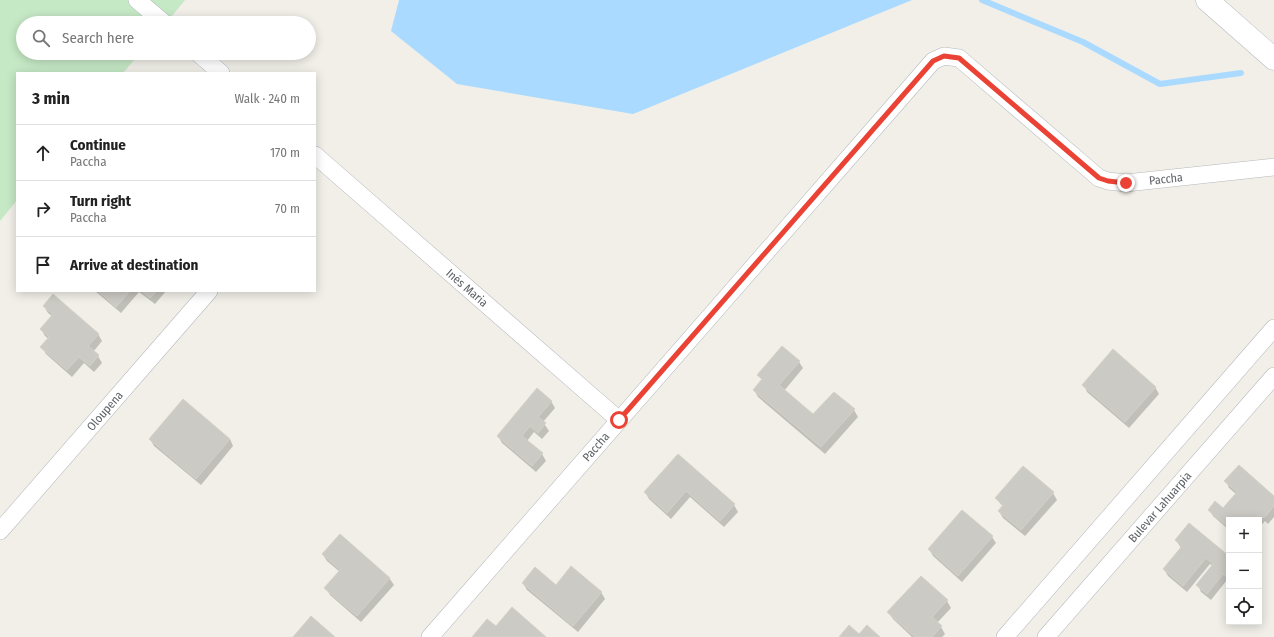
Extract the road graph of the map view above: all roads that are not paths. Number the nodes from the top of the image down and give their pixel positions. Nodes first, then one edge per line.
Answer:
1 (137, 0) edge
2 (1208, 0) edge
3 (156, 16) edge
4 (1274, 59) edge
5 (206, 60) edge
6 (220, 72) edge
7 (317, 162) edge
8 (1274, 167) edge
9 (208, 292) edge
10 (1274, 328) edge
11 (1274, 376) edge
12 (619, 420) junction
13 (0, 531) edge
14 (430, 637) edge
15 (1005, 637) edge
16 (1046, 637) edge

1 - 3 street
2 - 4 main road
5 - 6 street
7 - 12 street, Inés Maria
8 - 12 street, Paccha
9 - 13 street, Oloupena
10 - 15 street
11 - 16 street, Bulevar Lahuarpia
12 - 14 street, Paccha

